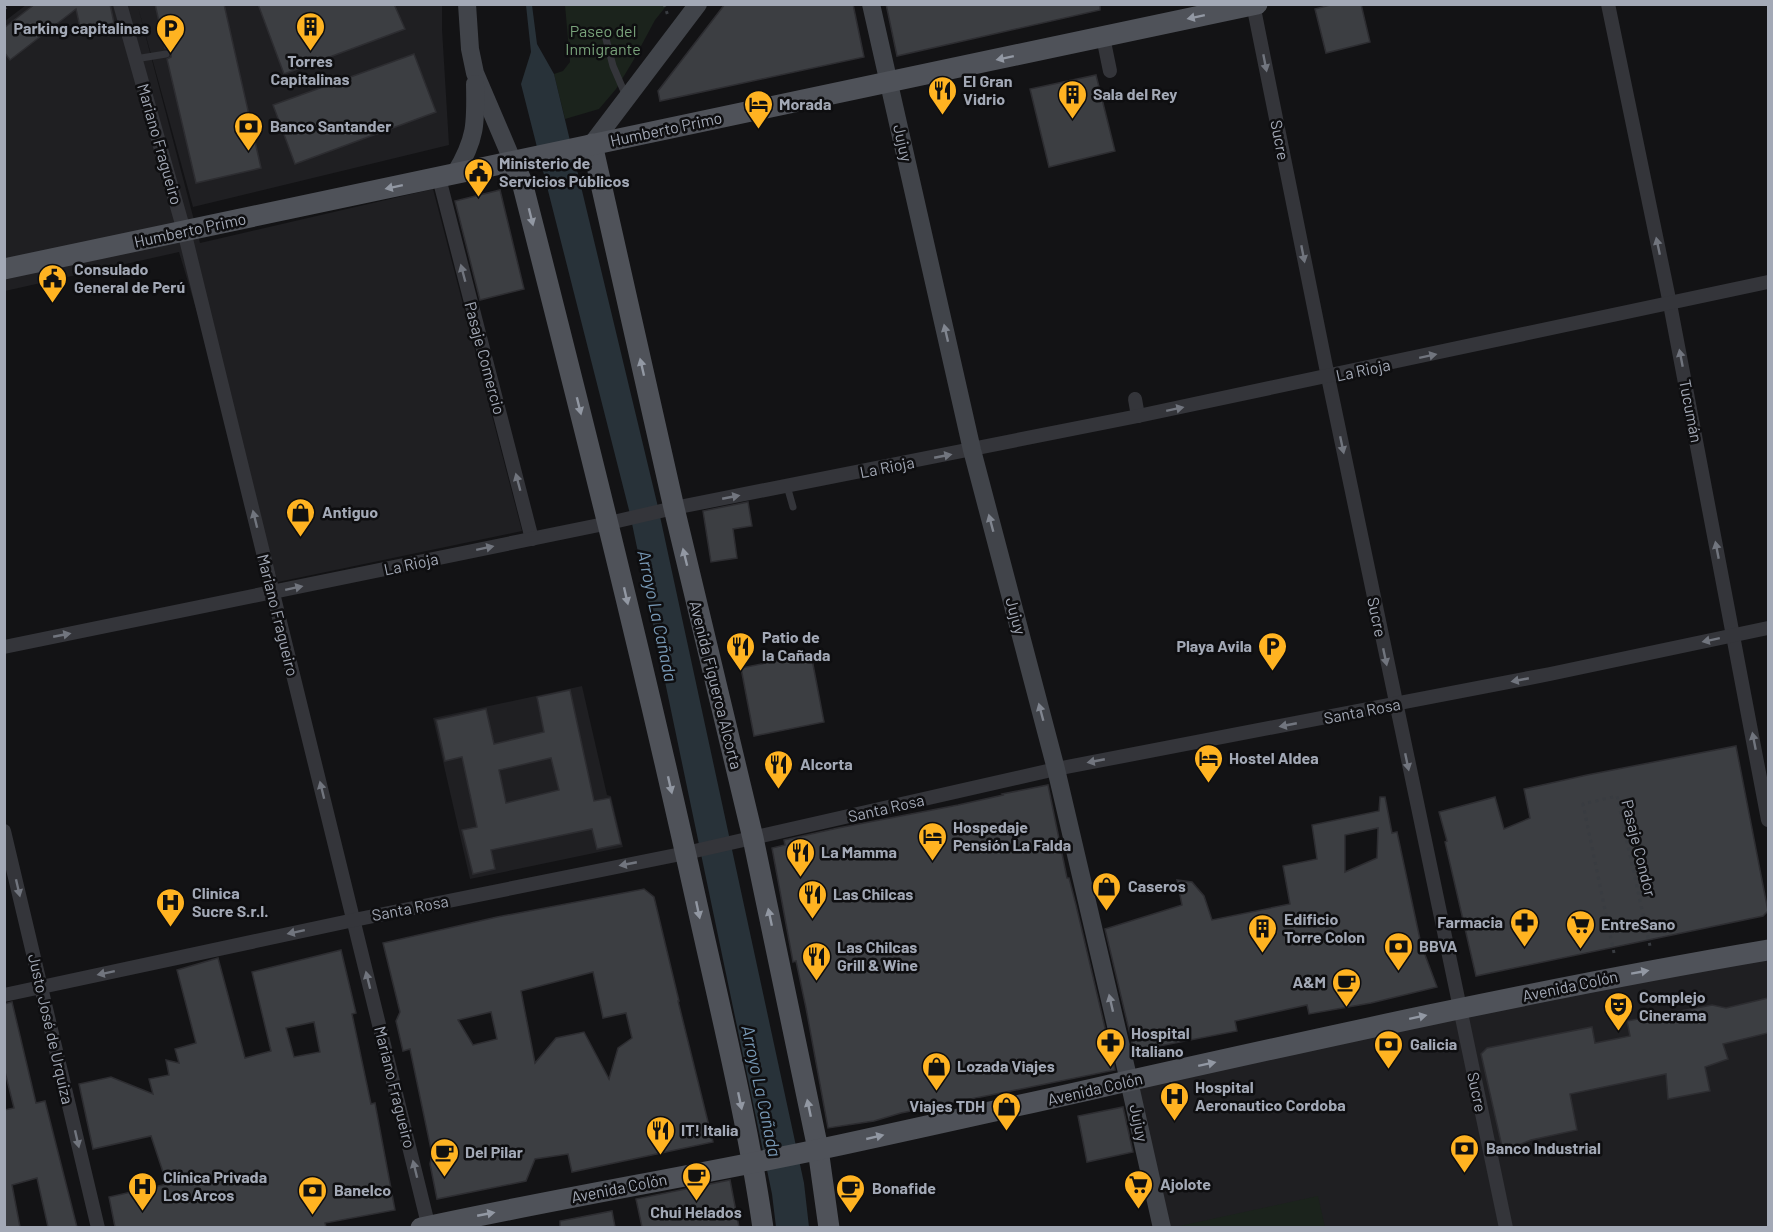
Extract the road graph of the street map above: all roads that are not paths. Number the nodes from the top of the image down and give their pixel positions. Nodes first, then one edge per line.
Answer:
1 (120, 4) edge
2 (467, 4) edge
3 (698, 4) edge
4 (871, 4) edge
5 (1608, 4) edge
6 (1254, 5) edge
7 (1103, 37) junction
8 (606, 39) dead end
9 (166, 55) dead end
10 (136, 60) junction
11 (1110, 71) dead end
12 (475, 73) junction
13 (890, 83) junction
14 (627, 99) junction
15 (592, 144) junction
16 (513, 162) junction
17 (447, 176) junction
18 (184, 231) junction
19 (4, 269) edge
20 (1768, 282) edge
21 (1670, 304) junction
22 (1328, 377) junction
23 (1135, 399) dead end
24 (1138, 416) junction
25 (972, 450) junction
26 (787, 486) junction
27 (793, 507) dead end
28 (674, 508) junction
29 (609, 523) junction
30 (532, 538) junction
31 (273, 593) junction
32 (1768, 628) edge
33 (1733, 636) junction
34 (4, 647) edge
35 (1395, 705) junction
36 (1056, 769) junction
37 (1768, 820) edge
38 (4, 831) edge
39 (753, 838) junction
40 (686, 853) junction
41 (354, 920) junction
42 (1768, 950) edge
43 (41, 987) junction
44 (4, 995) edge
45 (1459, 1008) junction
46 (1129, 1081) junction
47 (818, 1149) junction
48 (753, 1162) junction
49 (98, 1227) edge
50 (426, 1227) edge
51 (762, 1227) edge
52 (829, 1227) edge
53 (1162, 1227) edge
54 (1506, 1227) edge

1 - 10 street, Mariano Fragueiro
2 - 12 street
3 - 14 street
4 - 13 street, Jujuy
21 -> 5 street, Tucumán
6 -> 7 main road, Humberto Primo
6 -> 22 street, Sucre
7 - 11 street
7 -> 13 main road, Humberto Primo
8 - 14 lane
9 - 10 lane
10 - 18 street, Mariano Fragueiro
12 - 16 street
12 - 17 street
13 - 15 main road, Humberto Primo
25 -> 13 street, Jujuy
14 - 15 street
15 - 16 main road, Humberto Primo
28 -> 15 main road, Avenida Figueroa Alcorta
16 - 17 main road, Humberto Primo
16 -> 29 main road
17 -> 18 main road, Humberto Primo
30 -> 17 street, Pasaje Comercio
18 - 19 main road, Humberto Primo
31 -> 18 street, Mariano Fragueiro
20 - 21 street, La Rioja
22 -> 21 street, La Rioja
33 -> 21 street, Tucumán
24 -> 22 street, La Rioja
22 -> 35 street, Sucre
23 - 24 street
24 - 25 street, La Rioja
26 -> 25 street, La Rioja
36 -> 25 street, Jujuy
26 - 27 lane
28 -> 26 street, La Rioja
28 - 29 street, La Rioja
39 -> 28 main road, Avenida Figueroa Alcorta
29 - 30 street, La Rioja
29 -> 40 main road
31 -> 30 street, La Rioja
34 -> 31 street, La Rioja
41 -> 31 street, Mariano Fragueiro
32 - 33 street, Santa Rosa
33 -> 35 street, Santa Rosa
37 -> 33 street, Tucumán
35 -> 36 street, Santa Rosa
35 -> 45 street, Sucre
36 - 39 street, Santa Rosa
46 -> 36 street, Jujuy
38 -> 43 street, Justo José de Urquiza
39 - 40 street, Santa Rosa
47 -> 39 main road, Avenida Figueroa Alcorta
40 -> 41 street, Santa Rosa
40 -> 48 main road
41 -> 43 street, Santa Rosa
50 -> 41 street, Mariano Fragueiro
45 -> 42 main road, Avenida Colón
43 - 44 street, Santa Rosa
43 -> 49 street, Justo José de Urquiza
46 -> 45 main road, Avenida Colón
45 - 54 street, Sucre
47 -> 46 main road, Avenida Colón
46 - 53 street, Jujuy
47 - 48 main road, Avenida Colón
47 - 52 main road, Avenida Figueroa Alcorta
50 -> 48 main road, Avenida Colón
48 - 51 main road

